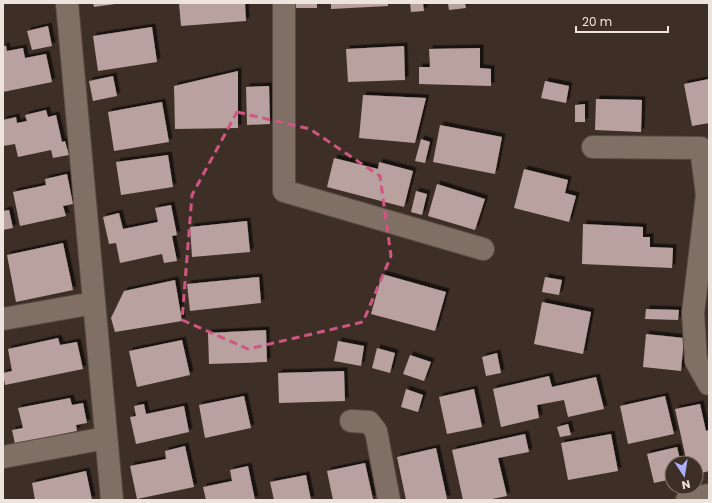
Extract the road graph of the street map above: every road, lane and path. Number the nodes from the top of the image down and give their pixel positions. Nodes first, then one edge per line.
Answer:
1 (67, 3) edge
2 (284, 3) edge
3 (593, 147) dead end
4 (707, 187) edge
5 (483, 249) dead end
6 (94, 303) junction
7 (3, 319) edge
8 (709, 384) edge
9 (351, 421) dead end
10 (106, 438) junction
11 (3, 457) edge
12 (709, 495) edge
13 (112, 500) edge
14 (389, 500) edge
15 (688, 500) edge

1 - 6 street
2 - 5 street
3 - 4 street
4 - 8 street
6 - 7 street
6 - 10 street
9 - 14 street
10 - 11 street
10 - 13 street
12 - 15 street

